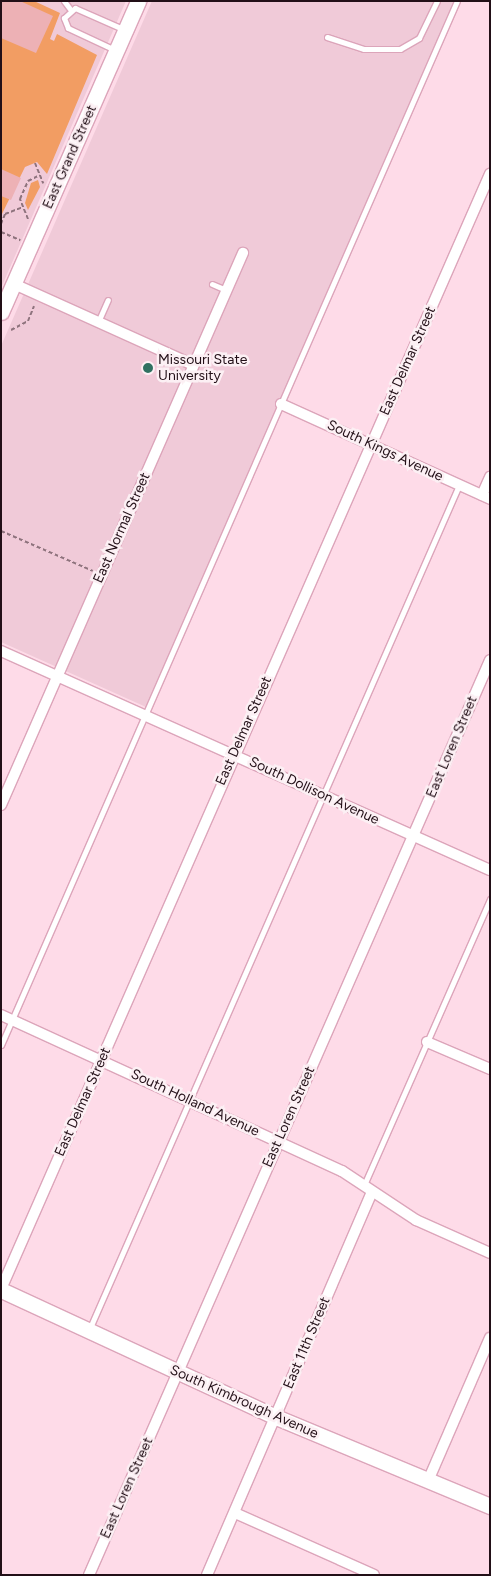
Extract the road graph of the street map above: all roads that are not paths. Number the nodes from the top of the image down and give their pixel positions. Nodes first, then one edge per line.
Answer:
1 (64, 1) edge
2 (138, 1) edge
3 (437, 1) edge
4 (457, 1) edge
5 (70, 9) junction
6 (125, 30) junction
7 (327, 37) dead end
8 (116, 51) junction
9 (490, 174) edge
10 (243, 253) dead end
11 (14, 284) junction
12 (212, 284) dead end
13 (226, 290) junction
14 (108, 300) dead end
15 (1, 312) edge
16 (98, 322) junction
17 (193, 365) junction
18 (281, 404) junction
19 (372, 445) junction
20 (490, 477) edge
21 (459, 485) junction
22 (486, 497) edge
23 (1, 651) edge
24 (490, 660) edge
25 (57, 676) junction
26 (146, 715) junction
27 (234, 754) junction
28 (323, 795) junction
29 (1, 804) edge
30 (414, 837) junction
31 (490, 870) edge
32 (490, 899) edge
33 (1, 1016) edge
34 (12, 1020) junction
35 (427, 1042) junction
36 (1, 1045) edge
37 (101, 1060) junction
38 (490, 1069) edge
39 (190, 1101) junction
40 (278, 1141) junction
41 (363, 1185) junction
42 (371, 1194) junction
43 (490, 1253) edge
44 (1, 1290) edge
45 (89, 1331) junction
46 (490, 1338) edge
47 (178, 1373) junction
48 (276, 1416) junction
49 (428, 1481) junction
50 (490, 1506) edge
51 (235, 1513) junction
52 (90, 1575) edge
53 (207, 1575) edge
54 (374, 1575) edge

1 - 5 lane
2 - 6 main road, East Grand Street
3 - 7 lane
4 - 18 lane
5 - 6 lane
5 - 8 lane
6 - 8 main road, East Grand Street
8 - 11 main road, East Grand Street
9 - 19 street, East Delmar Street
10 - 13 street, East Normal Street
11 - 15 main road, East Grand Street
11 - 16 street
12 - 13 lane
13 - 17 street, East Normal Street
14 - 16 lane
16 - 17 street
17 - 25 street, East Normal Street
18 - 19 street, South Kings Avenue
18 - 26 lane
19 - 21 street, South Kings Avenue
19 - 27 street, East Delmar Street
20 - 22 street
21 - 22 street, South Kings Avenue
21 - 28 lane
23 - 25 street, South Dollison Avenue
24 - 30 street, East Loren Street
25 - 26 street, South Dollison Avenue
25 - 29 street, East Normal Street
26 - 27 street, South Dollison Avenue
26 - 34 lane
27 - 28 street, South Dollison Avenue
27 - 37 street, East Delmar Street
28 - 30 street, South Dollison Avenue
28 - 39 lane
30 - 31 street, South Dollison Avenue
30 - 40 street, East Loren Street
32 - 35 lane
33 - 34 street, South Holland Avenue
34 - 36 lane
34 - 37 street, South Holland Avenue
35 - 38 street
35 - 41 lane
37 - 39 street, South Holland Avenue
37 - 44 street, East Delmar Street
39 - 40 street, South Holland Avenue
39 - 45 lane
40 - 41 street, South Holland Avenue
40 - 47 street, East Loren Street
41 - 42 street, South Holland Avenue
42 - 43 street, South Holland Avenue
42 - 48 street, East 11th Street
44 - 45 main road, South Kimbrough Avenue
45 - 47 main road, South Kimbrough Avenue
46 - 49 street
47 - 48 main road, South Kimbrough Avenue
47 - 52 street, East Loren Street
48 - 49 main road, South Kimbrough Avenue
48 - 51 street, East 11th Street
49 - 50 main road, South Kimbrough Avenue
51 - 53 street, East 11th Street
51 - 54 street

